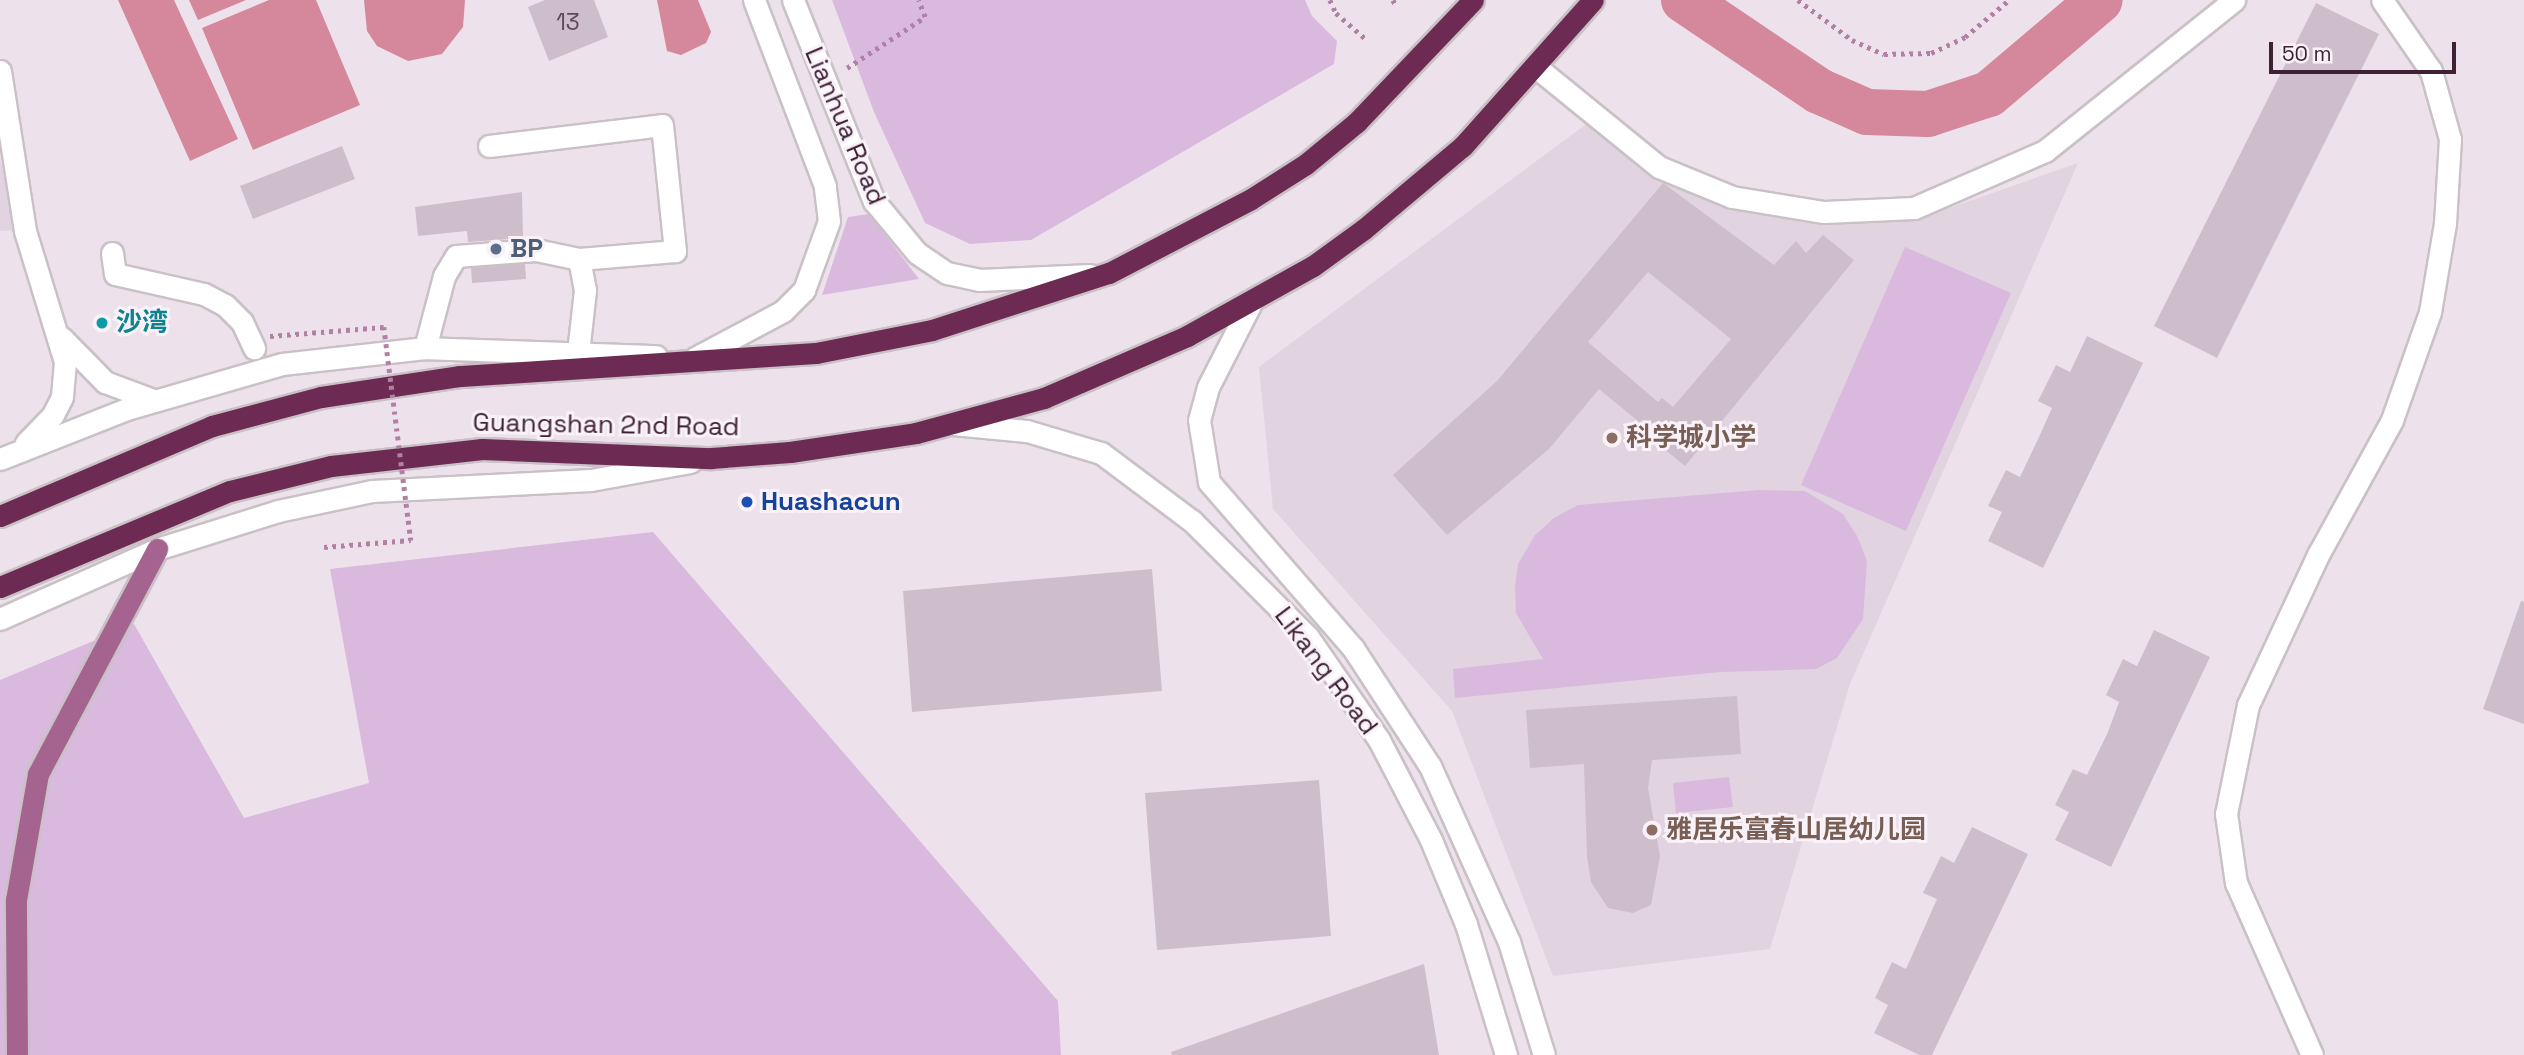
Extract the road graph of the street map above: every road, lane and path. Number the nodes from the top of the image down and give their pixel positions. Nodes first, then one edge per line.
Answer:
1 (754, 0) edge
2 (793, 0) edge
3 (918, 0) edge
4 (1330, 0) edge
5 (1393, 0) edge
6 (1593, 0) edge
7 (1798, 0) edge
8 (2009, 0) edge
9 (2234, 0) edge
10 (2382, 0) edge
11 (1470, 4) edge
12 (1397, 7) dead end
13 (1367, 40) dead end
14 (1536, 67) junction
15 (847, 68) dead end
16 (0, 71) edge
17 (489, 146) dead end
18 (11, 210) edge
19 (112, 253) dead end
20 (579, 259) junction
21 (1109, 273) junction
22 (1251, 303) junction
23 (62, 338) junction
24 (256, 342) joint
25 (425, 348) junction
26 (578, 352) junction
27 (703, 358) junction
28 (155, 400) junction
29 (951, 424) junction
30 (7, 456) edge
31 (712, 458) junction
32 (0, 516) edge
33 (324, 547) dead end
34 (157, 549) junction
35 (0, 587) edge
36 (0, 619) edge
37 (17, 1055) edge
38 (1506, 1055) edge
39 (1544, 1055) edge
40 (2312, 1055) edge

1 - 27 street, Lianhua Road
2 - 21 street, Lianhua Road
3 - 15 path
4 - 13 path
5 - 12 path
6 - 14 highway, Guangshan 2nd Road
7 - 8 path
9 - 14 street
10 - 40 street
11 - 21 highway, Guangshan 2nd Road
14 - 22 highway, Guangshan 2nd Road
16 - 18 street
17 - 20 street
18 - 23 street
19 - 24 street
20 - 25 street
20 - 26 street
21 - 27 highway, Guangshan 2nd Road
22 - 29 highway, Guangshan 2nd Road
22 - 39 street, Likang Road
23 - 28 street
23 - 30 street
24 - 33 path, bridge
25 - 26 street
25 - 28 street
26 - 27 street
27 - 32 highway, Guangshan 2nd Road
28 - 30 street
29 - 31 highway, Guangshan 2nd Road
29 - 38 street, Likang Road
31 - 34 street
31 - 35 highway, Guangshan 2nd Road
34 - 36 street
34 - 37 main road

